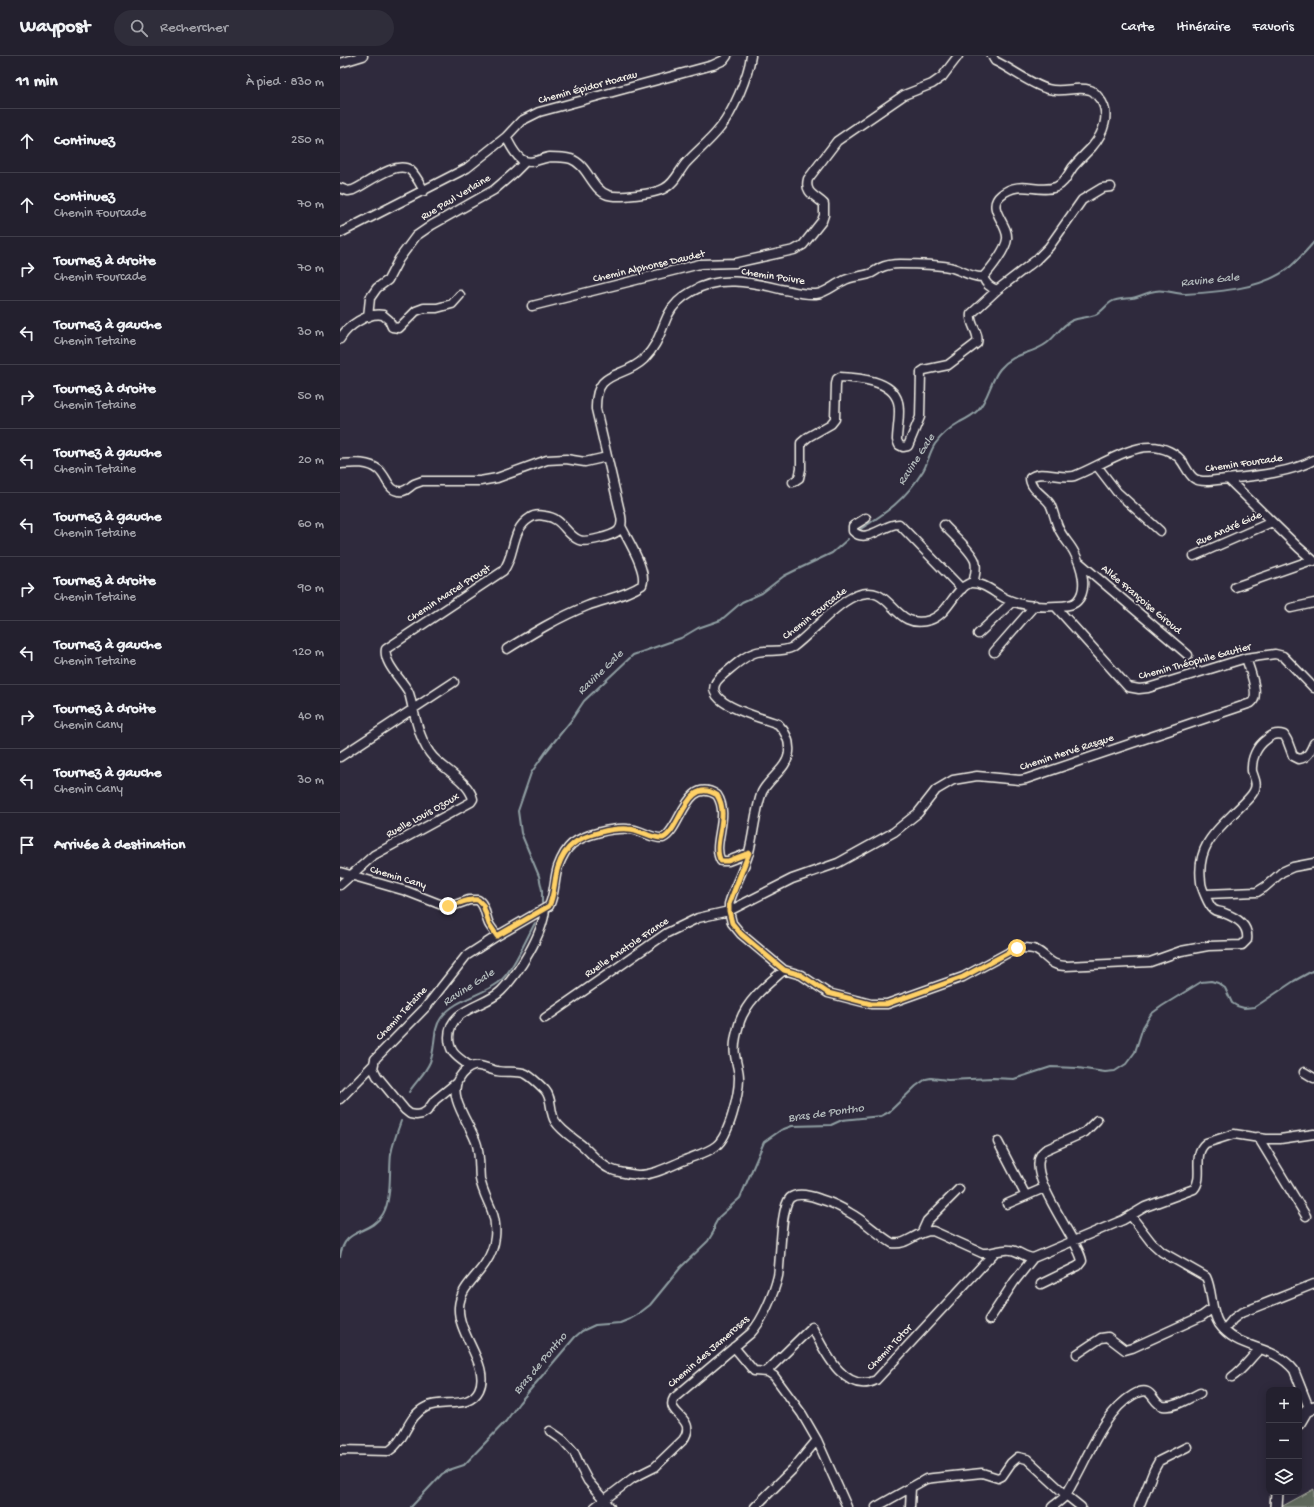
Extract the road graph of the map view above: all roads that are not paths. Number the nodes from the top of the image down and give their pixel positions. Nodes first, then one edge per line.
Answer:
1 (363, 56) edge
2 (727, 56) edge
3 (751, 56) edge
4 (958, 56) edge
5 (992, 56) edge
6 (340, 63) edge
7 (506, 137) junction
8 (525, 162) junction
9 (1111, 186) dead end
10 (340, 188) edge
11 (424, 191) junction
12 (340, 233) edge
13 (983, 277) junction
14 (997, 290) junction
15 (460, 295) dead end
16 (532, 306) dead end
17 (368, 317) junction
18 (340, 339) edge
19 (607, 457) junction
20 (1314, 460) edge
21 (340, 464) edge
22 (1097, 466) junction
23 (1228, 478) junction
24 (793, 482) dead end
25 (866, 518) dead end
26 (1272, 522) junction
27 (944, 525) dead end
28 (621, 526) junction
29 (1160, 531) dead end
30 (1194, 556) dead end
31 (1313, 561) edge
32 (1080, 563) junction
33 (973, 583) junction
34 (1235, 587) dead end
35 (962, 589) junction
36 (1012, 602) junction
37 (1314, 604) edge
38 (1035, 605) junction
39 (1056, 606) junction
40 (1291, 608) dead end
41 (978, 634) dead end
42 (507, 649) dead end
43 (994, 652) dead end
44 (1188, 655) dead end
45 (1246, 658) junction
46 (454, 682) dead end
47 (1314, 688) edge
48 (413, 710) junction
49 (1314, 743) edge
50 (340, 757) edge
51 (749, 853) junction
52 (1314, 863) edge
53 (340, 872) edge
54 (352, 875) junction
55 (340, 885) edge
56 (1206, 894) junction
57 (545, 909) junction
58 (729, 911) junction
59 (497, 936) junction
60 (784, 970) junction
61 (545, 1018) dead end
62 (373, 1065) junction
63 (471, 1067) junction
64 (1304, 1072) dead end
65 (1314, 1078) edge
66 (456, 1083) junction
67 (340, 1100) edge
68 (1097, 1120) dead end
69 (1314, 1134) edge
70 (1258, 1137) junction
71 (998, 1142) dead end
72 (1044, 1188) junction
73 (959, 1189) dead end
74 (1026, 1196) junction
75 (1007, 1204) dead end
76 (1131, 1216) junction
77 (1306, 1216) dead end
78 (922, 1232) junction
79 (1074, 1241) junction
80 (995, 1252) junction
81 (1033, 1258) junction
82 (1041, 1284) dead end
83 (1314, 1284) edge
84 (1213, 1308) junction
85 (989, 1320) dead end
86 (1224, 1330) junction
87 (734, 1347) junction
88 (1260, 1349) junction
89 (1077, 1354) dead end
90 (766, 1372) junction
91 (1232, 1377) dead end
92 (1200, 1393) dead end
93 (1312, 1408) edge
94 (1302, 1417) edge
95 (550, 1431) dead end
96 (817, 1440) junction
97 (1187, 1447) dead end
98 (340, 1450) edge
99 (911, 1488) junction
100 (1277, 1495) edge
101 (1066, 1496) junction
102 (604, 1500) junction
103 (595, 1507) edge
104 (610, 1507) edge
105 (755, 1507) edge
106 (847, 1507) edge
107 (876, 1507) edge
108 (910, 1507) edge
109 (1052, 1507) edge
110 (1081, 1507) edge
111 (1140, 1507) edge
112 (1276, 1507) edge

1 - 6 street
2 - 7 street, Chemin Épidor Hoarau
3 - 8 street
4 - 16 street, Chemin Alphonse Daudet
5 - 13 street
7 - 8 street
7 - 11 street, Chemin Épidor Hoarau
8 - 17 street, Rue Paul Verlaine
9 - 14 street
10 - 11 street
11 - 12 street, Chemin Épidor Hoarau
13 - 14 street
13 - 19 street, Chemin Poivre
14 - 24 street
15 - 17 street
17 - 18 street
19 - 21 street
19 - 28 street
20 - 23 street, Chemin Fourcade
22 - 23 street, Chemin Fourcade
22 - 29 street
22 - 32 street, Chemin Fourcade
23 - 26 street, Rue André Gide
25 - 35 street
26 - 30 street, Rue André Gide
26 - 31 street, Rue André Gide
27 - 33 street
28 - 42 street
28 - 48 street, Chemin Marcel Proust
31 - 34 street, Rue André Gide
32 - 39 street, Chemin Fourcade
32 - 44 street, Allée Françoise Giroud
33 - 35 street, Chemin Fourcade
33 - 36 street, Chemin Fourcade
35 - 51 street, Chemin Fourcade
36 - 38 street, Chemin Fourcade
36 - 41 street
37 - 40 street
38 - 39 street, Chemin Fourcade
38 - 43 street
39 - 45 street, Chemin Théophile Gautier
45 - 47 street, Chemin Théophile Gautier
45 - 58 street, Chemin Hervé Rasque
46 - 48 street
48 - 50 street
48 - 54 street, Ruelle Louis Ozoux
49 - 56 street
51 - 57 street
51 - 58 street, Chemin Fourcade
52 - 56 street
53 - 54 street, Chemin Cany
54 - 55 street
54 - 59 street, Chemin Cany
56 - 60 street
57 - 59 street, Chemin Tetaine
57 - 63 street
58 - 60 street
58 - 61 street, Ruelle Anatole France
59 - 62 street, Chemin Tetaine
60 - 63 street
62 - 66 street
62 - 67 street, Chemin Tetaine
63 - 66 street
64 - 65 street
66 - 98 street
68 - 72 street
69 - 70 street
70 - 76 street
70 - 77 street
71 - 74 street
72 - 74 street
72 - 79 street
73 - 78 street, Chemin des Jamerosas
74 - 75 street
76 - 79 street
76 - 84 street
78 - 80 street
78 - 87 street, Chemin des Jamerosas
79 - 81 street
79 - 82 street
80 - 81 street
80 - 90 street, Chemin Totor
81 - 85 street
83 - 86 street
84 - 86 street
84 - 89 street
86 - 88 street
87 - 90 street
87 - 102 street, Chemin des Jamerosas
88 - 91 street
88 - 93 street
90 - 96 street
92 - 101 street
93 - 94 main road
95 - 102 street
96 - 105 street
96 - 106 street
97 - 111 street
99 - 101 street
99 - 107 street
99 - 108 street
100 - 112 main road
101 - 109 street
101 - 110 street
102 - 103 street, Chemin des Jamerosas
102 - 104 street

